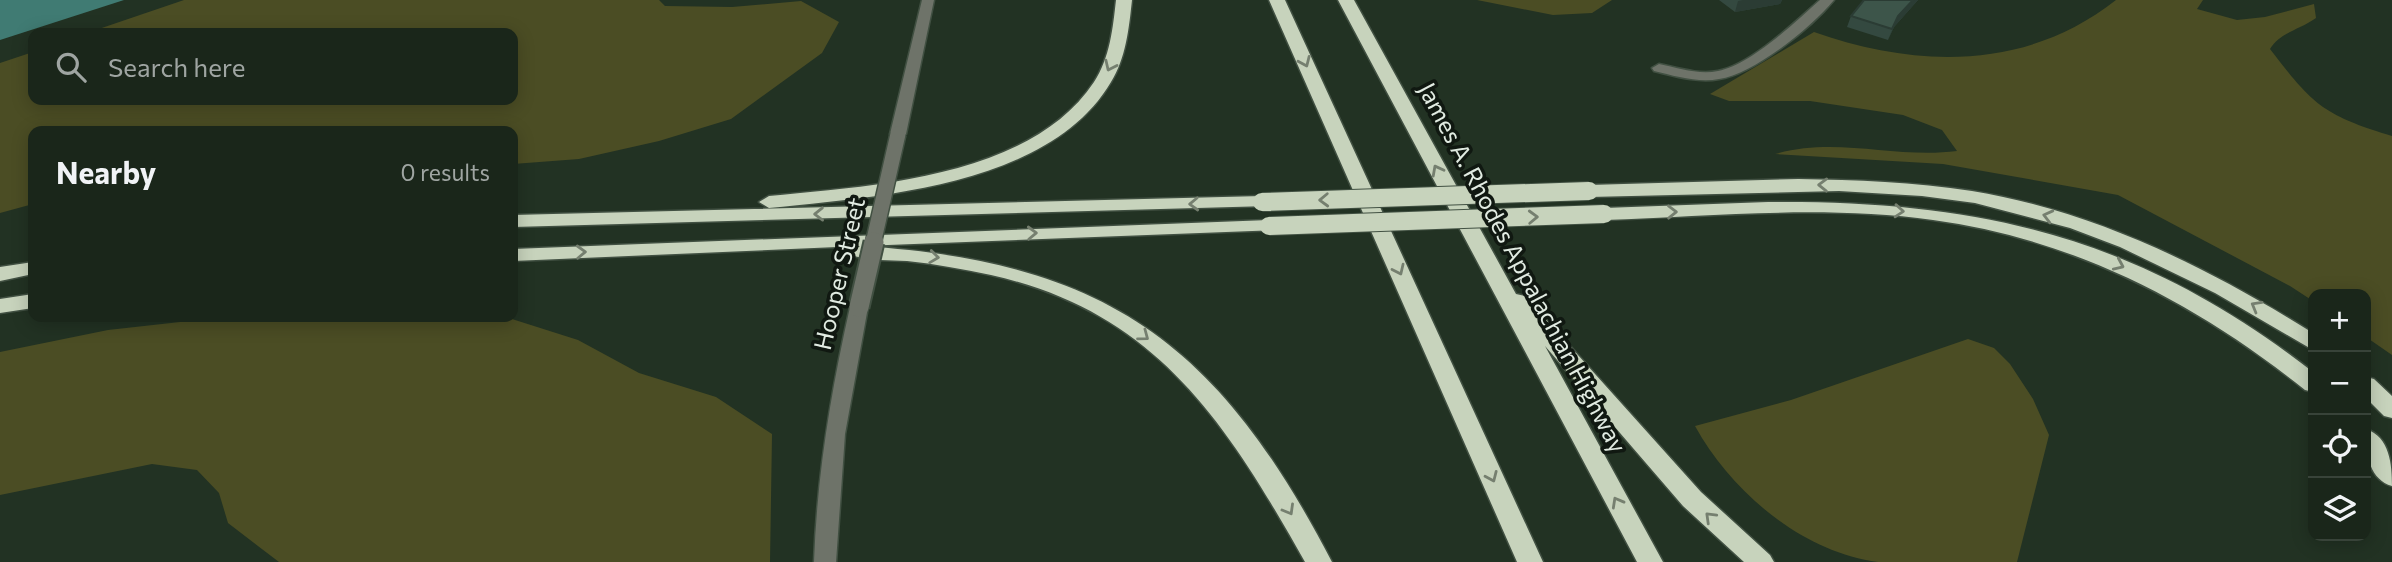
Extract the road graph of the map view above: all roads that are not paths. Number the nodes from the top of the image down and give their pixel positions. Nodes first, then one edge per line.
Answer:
1 (928, 0) edge
2 (1124, 0) edge
3 (1278, 0) edge
4 (1346, 0) edge
5 (1828, 0) edge
6 (1659, 68) dead end
7 (615, 216) junction
8 (518, 221) edge
9 (744, 247) junction
10 (518, 255) edge
11 (28, 269) edge
12 (1493, 273) junction
13 (0, 274) edge
14 (28, 302) edge
15 (0, 306) edge
16 (2308, 340) edge
17 (2308, 380) edge
18 (2371, 390) edge
19 (2392, 410) edge
20 (2371, 446) edge
21 (2392, 477) edge
22 (825, 562) edge
23 (1319, 562) edge
24 (1530, 562) edge
25 (1650, 562) edge
26 (1762, 562) edge

1 - 22 street, Hooper Street, bridge
2 -> 7 highway
3 -> 24 highway
12 -> 4 highway, James A. Rhodes Appalachian Highway
5 - 6 street
7 - 8 highway
16 -> 7 highway, bridge
10 -> 9 highway
9 -> 17 highway, bridge
9 -> 23 highway
11 - 13 highway
25 -> 12 highway, James A. Rhodes Appalachian Highway
26 -> 12 highway
14 - 15 highway
18 - 19 highway
20 - 21 highway

